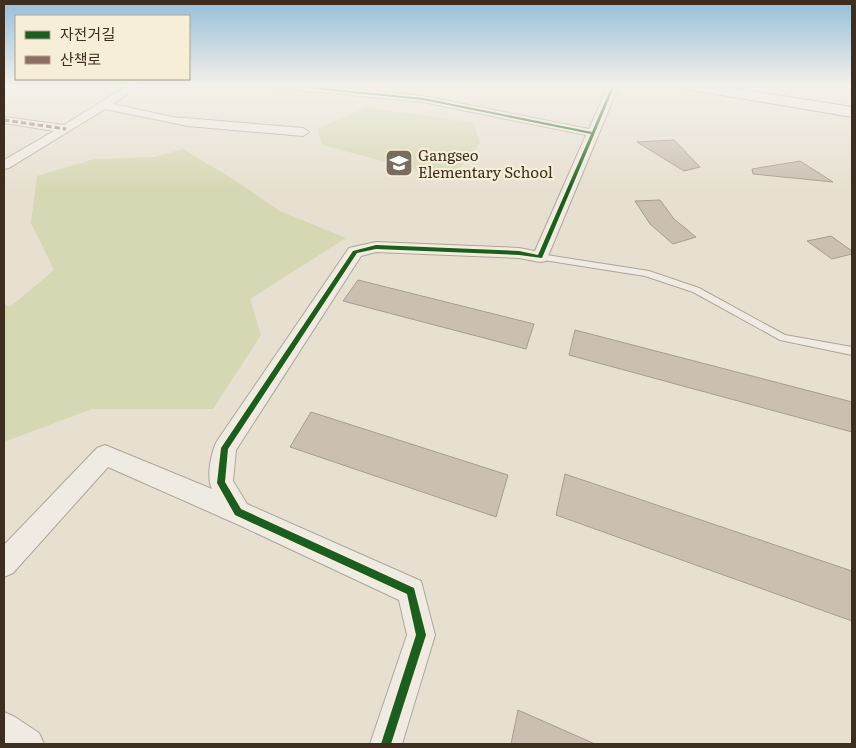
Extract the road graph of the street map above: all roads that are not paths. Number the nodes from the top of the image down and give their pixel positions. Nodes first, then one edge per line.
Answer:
1 (4, 120) edge
2 (80, 120) edge
3 (172, 120) edge
4 (534, 120) edge
5 (599, 120) edge
6 (66, 128) junction
7 (303, 132) dead end
8 (593, 133) junction
9 (4, 165) edge
10 (540, 257) junction
11 (852, 351) edge
12 (239, 513) junction
13 (4, 564) edge
14 (4, 728) edge
15 (28, 744) edge
16 (386, 744) edge

1 - 6 street
2 - 6 street
3 - 7 street
4 - 8 street
5 - 8 street
6 - 9 street
8 - 10 street
10 - 11 lane
10 - 12 street
12 - 13 street
12 - 16 street
14 - 15 street

